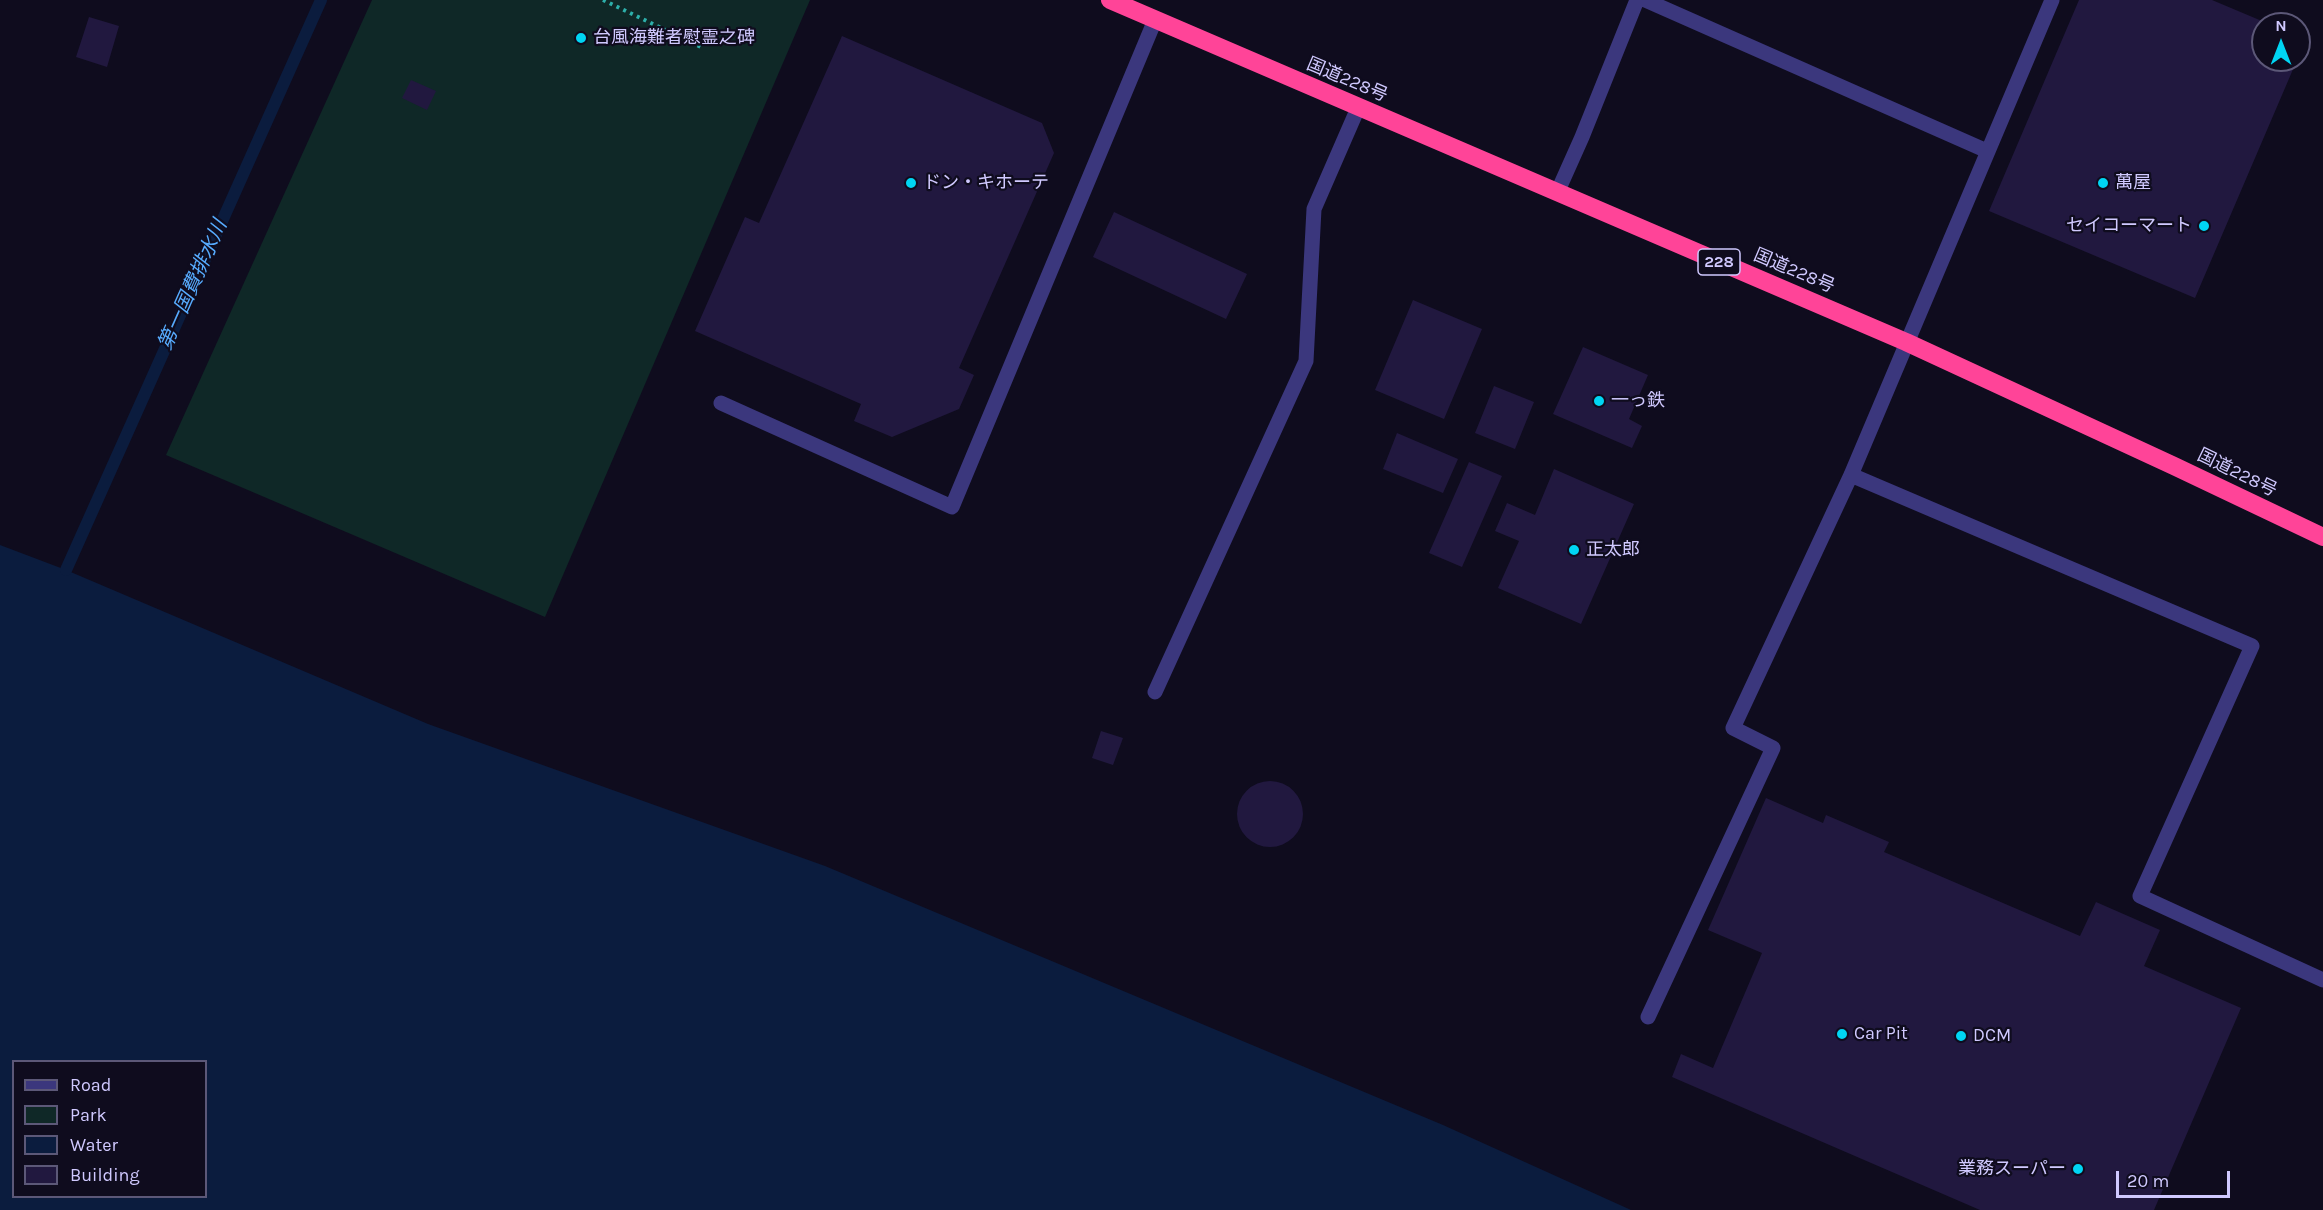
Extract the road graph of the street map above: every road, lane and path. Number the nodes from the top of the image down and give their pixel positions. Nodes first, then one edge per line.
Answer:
1 (603, 0) edge
2 (1110, 0) edge
3 (1637, 0) edge
4 (1644, 0) edge
5 (2052, 0) edge
6 (1155, 20) junction
7 (703, 48) dead end
8 (1358, 108) junction
9 (1988, 151) junction
10 (1557, 193) junction
11 (1906, 342) junction
12 (722, 403) dead end
13 (1851, 475) junction
14 (2323, 537) edge
15 (1155, 692) dead end
16 (2323, 980) edge
17 (1648, 1017) dead end

1 - 7 path
2 - 6 highway, 国道228号 / 228
3 - 10 lane
4 - 9 lane
5 - 9 lane
6 - 8 highway, 国道228号 / 228
6 - 12 lane
8 - 10 highway, 国道228号 / 228
8 - 15 lane
9 - 11 lane
10 - 11 highway, 国道228号 / 228
11 - 13 lane
11 - 14 highway, 国道228号 / 228
13 - 16 lane
13 - 17 lane

